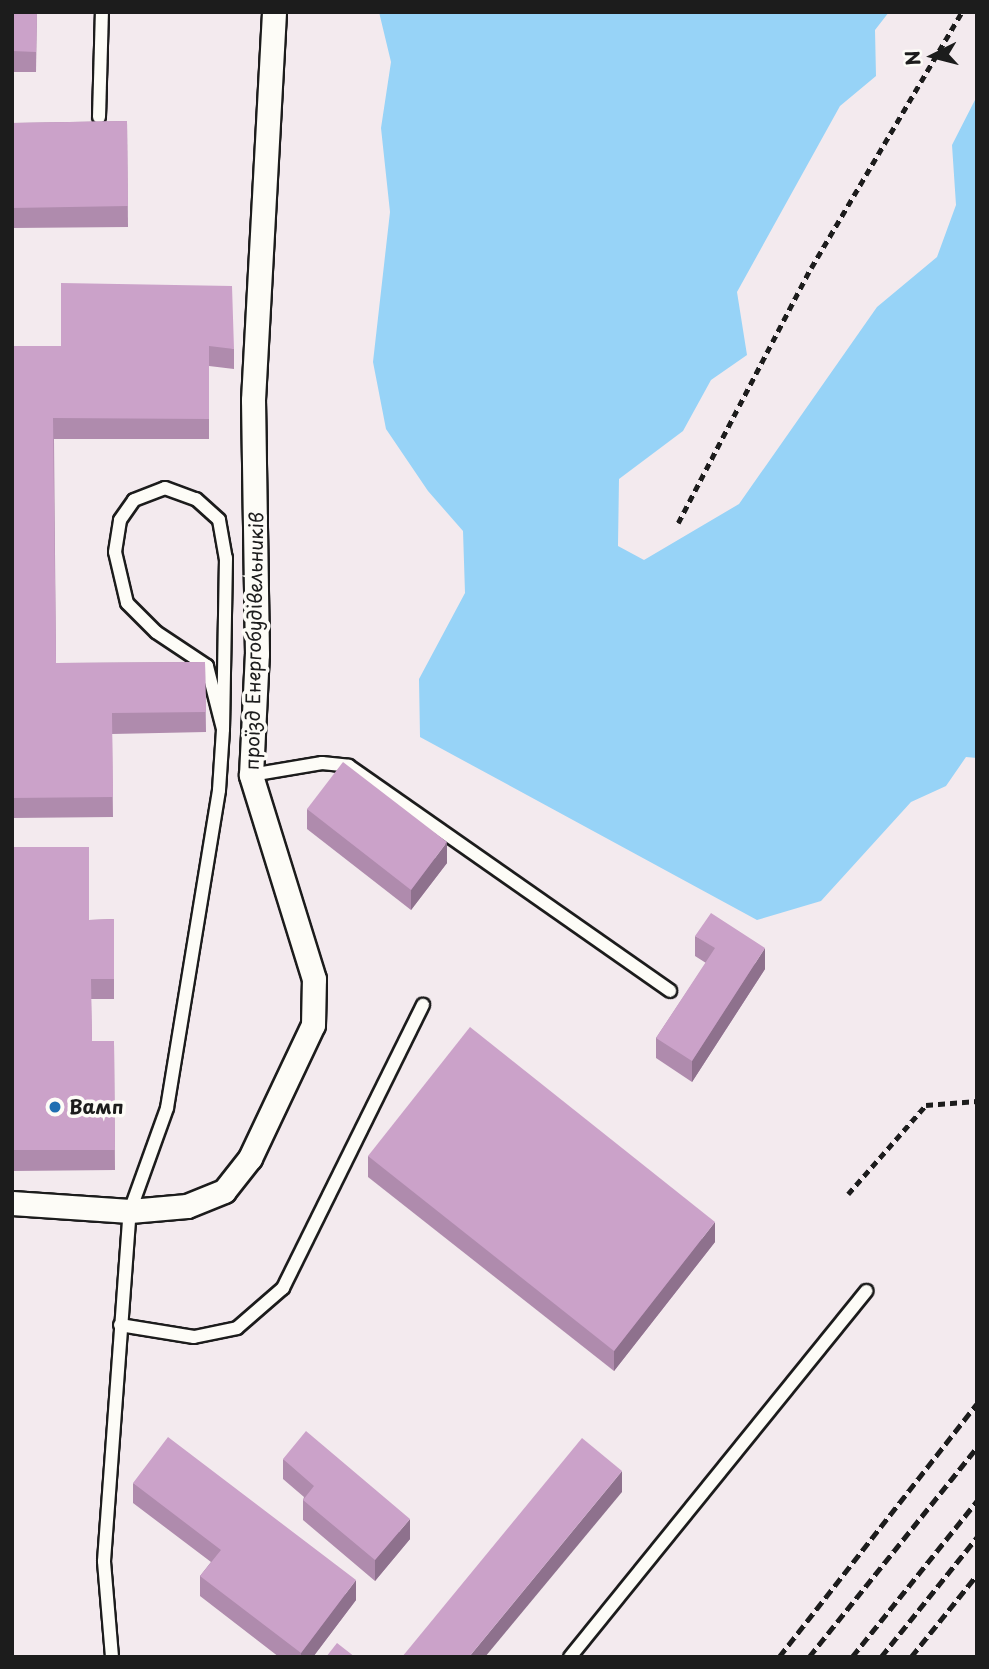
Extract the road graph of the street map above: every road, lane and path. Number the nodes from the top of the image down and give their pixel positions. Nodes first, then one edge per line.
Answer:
1 (102, 12) edge
2 (274, 12) edge
3 (962, 12) edge
4 (99, 117) dead end
5 (678, 523) dead end
6 (223, 729) junction
7 (251, 775) junction
8 (670, 991) dead end
9 (423, 1005) dead end
10 (977, 1101) edge
11 (848, 1194) dead end
12 (12, 1203) edge
13 (130, 1211) junction
14 (866, 1291) dead end
15 (120, 1325) junction
16 (113, 1657) edge
17 (570, 1657) edge

1 - 4 lane
2 - 7 street, проїзд Енергобудівельників
3 - 5 path
6 - 6 lane
6 - 13 lane
7 - 8 lane
7 - 13 street, проїзд Енергобудівельників
9 - 15 lane
10 - 11 path
12 - 13 street, проїзд Енергобудівельників
13 - 15 lane
14 - 17 lane
15 - 16 lane

